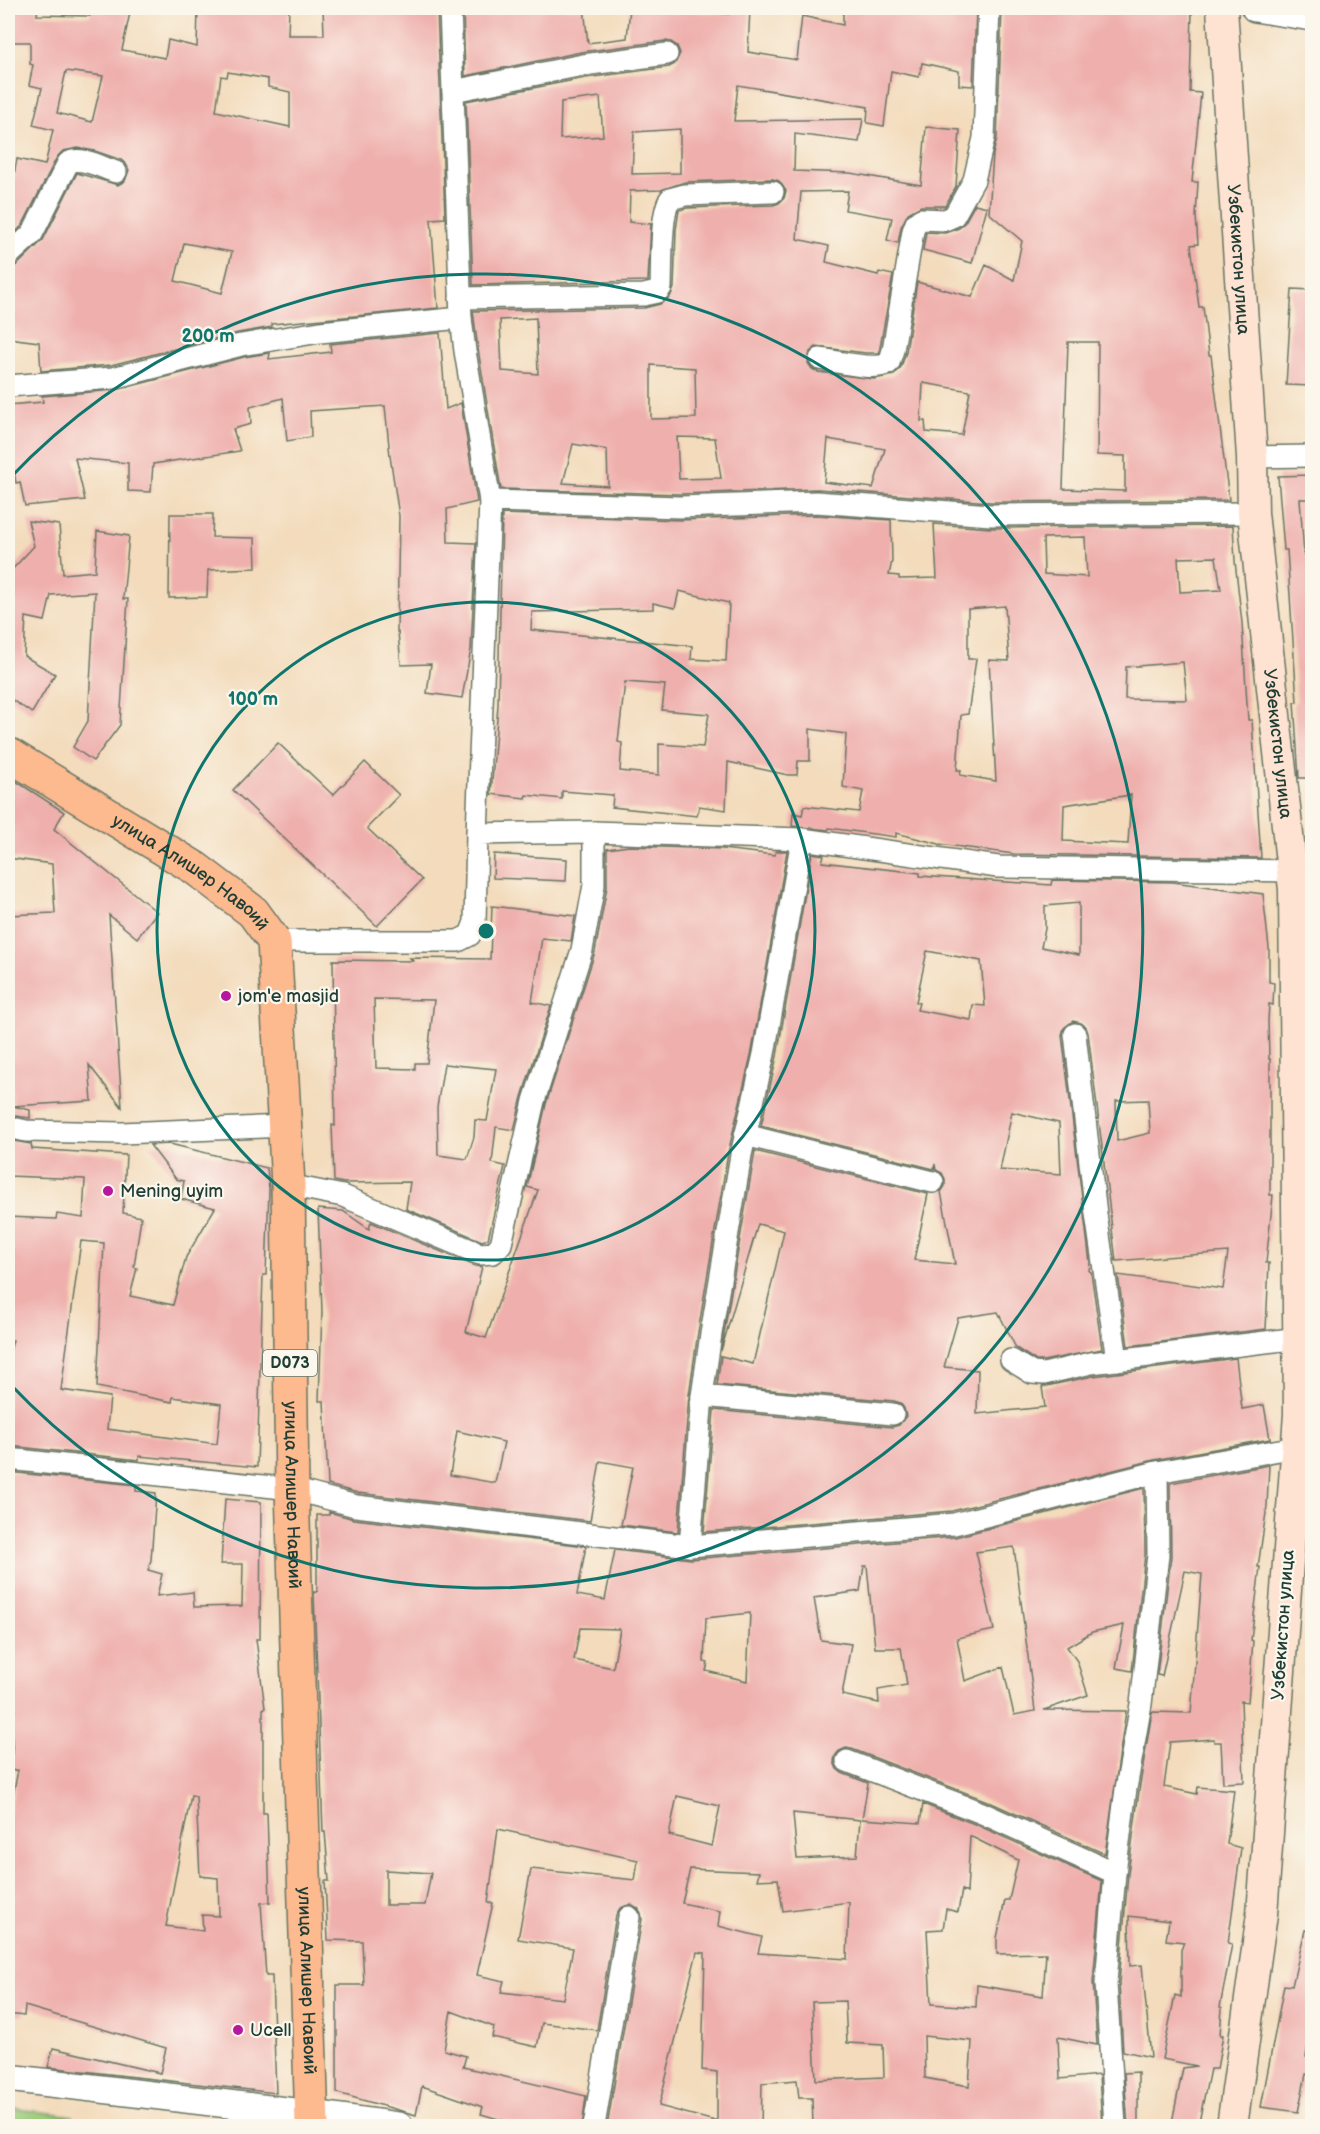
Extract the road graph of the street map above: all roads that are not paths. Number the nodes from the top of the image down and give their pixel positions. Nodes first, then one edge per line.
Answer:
1 (450, 8) edge
2 (990, 8) edge
3 (1222, 8) edge
4 (1255, 8) edge
5 (1312, 16) edge
6 (667, 54) dead end
7 (453, 91) junction
8 (116, 172) dead end
9 (773, 192) dead end
10 (8, 256) edge
11 (461, 308) junction
12 (820, 359) dead end
13 (8, 387) edge
14 (1312, 456) edge
15 (1252, 457) junction
16 (490, 501) junction
17 (1253, 513) junction
18 (8, 754) edge
19 (594, 832) junction
20 (477, 834) junction
21 (802, 840) junction
22 (1292, 871) junction
23 (274, 941) junction
24 (1075, 1034) dead end
25 (8, 1126) edge
26 (285, 1126) junction
27 (745, 1135) junction
28 (933, 1182) dead end
29 (288, 1185) junction
30 (1299, 1338) junction
31 (1011, 1360) dead end
32 (1117, 1360) junction
33 (702, 1396) junction
34 (1306, 1412) edge
35 (893, 1414) dead end
36 (1296, 1447) junction
37 (8, 1459) edge
38 (1157, 1472) junction
39 (292, 1489) junction
40 (690, 1546) junction
41 (847, 1761) dead end
42 (1114, 1873) junction
43 (629, 1917) dead end
44 (8, 2078) edge
45 (312, 2120) edge
46 (399, 2127) edge
47 (594, 2127) edge
48 (1114, 2127) edge
49 (1232, 2127) edge

1 - 7 street
2 - 12 street
3 - 15 main road, Узбекистон улица
4 - 5 street
6 - 7 street
7 - 11 street
8 - 10 street
9 - 11 street
11 - 13 street
11 - 16 street
14 - 15 street
15 - 17 main road, Узбекистон улица
16 - 17 street
16 - 20 street
17 - 22 main road, Узбекистон улица
18 - 23 main road, улица Алишер Навоий
19 - 20 street
19 - 21 street
19 - 29 street
20 - 23 street
21 - 22 street
21 - 27 street
22 - 30 main road, Узбекистон улица
23 - 26 main road, улица Алишер Навоий / D073
24 - 32 street
25 - 26 street
26 - 29 main road, улица Алишер Навоий / D073
27 - 28 street
27 - 33 street
29 - 39 main road, улица Алишер Навоий / D073
30 - 32 street
30 - 34 main road, Узбекистон улица
31 - 32 street
33 - 35 street
33 - 40 street
34 - 36 main road, Узбекистон улица
36 - 38 street
36 - 49 main road, Узбекистон улица
37 - 39 street
38 - 40 street
38 - 42 street
39 - 40 street
39 - 45 main road, улица Алишер Навоий / D073
41 - 42 street
42 - 48 street
43 - 47 street
44 - 45 street
45 - 46 street

